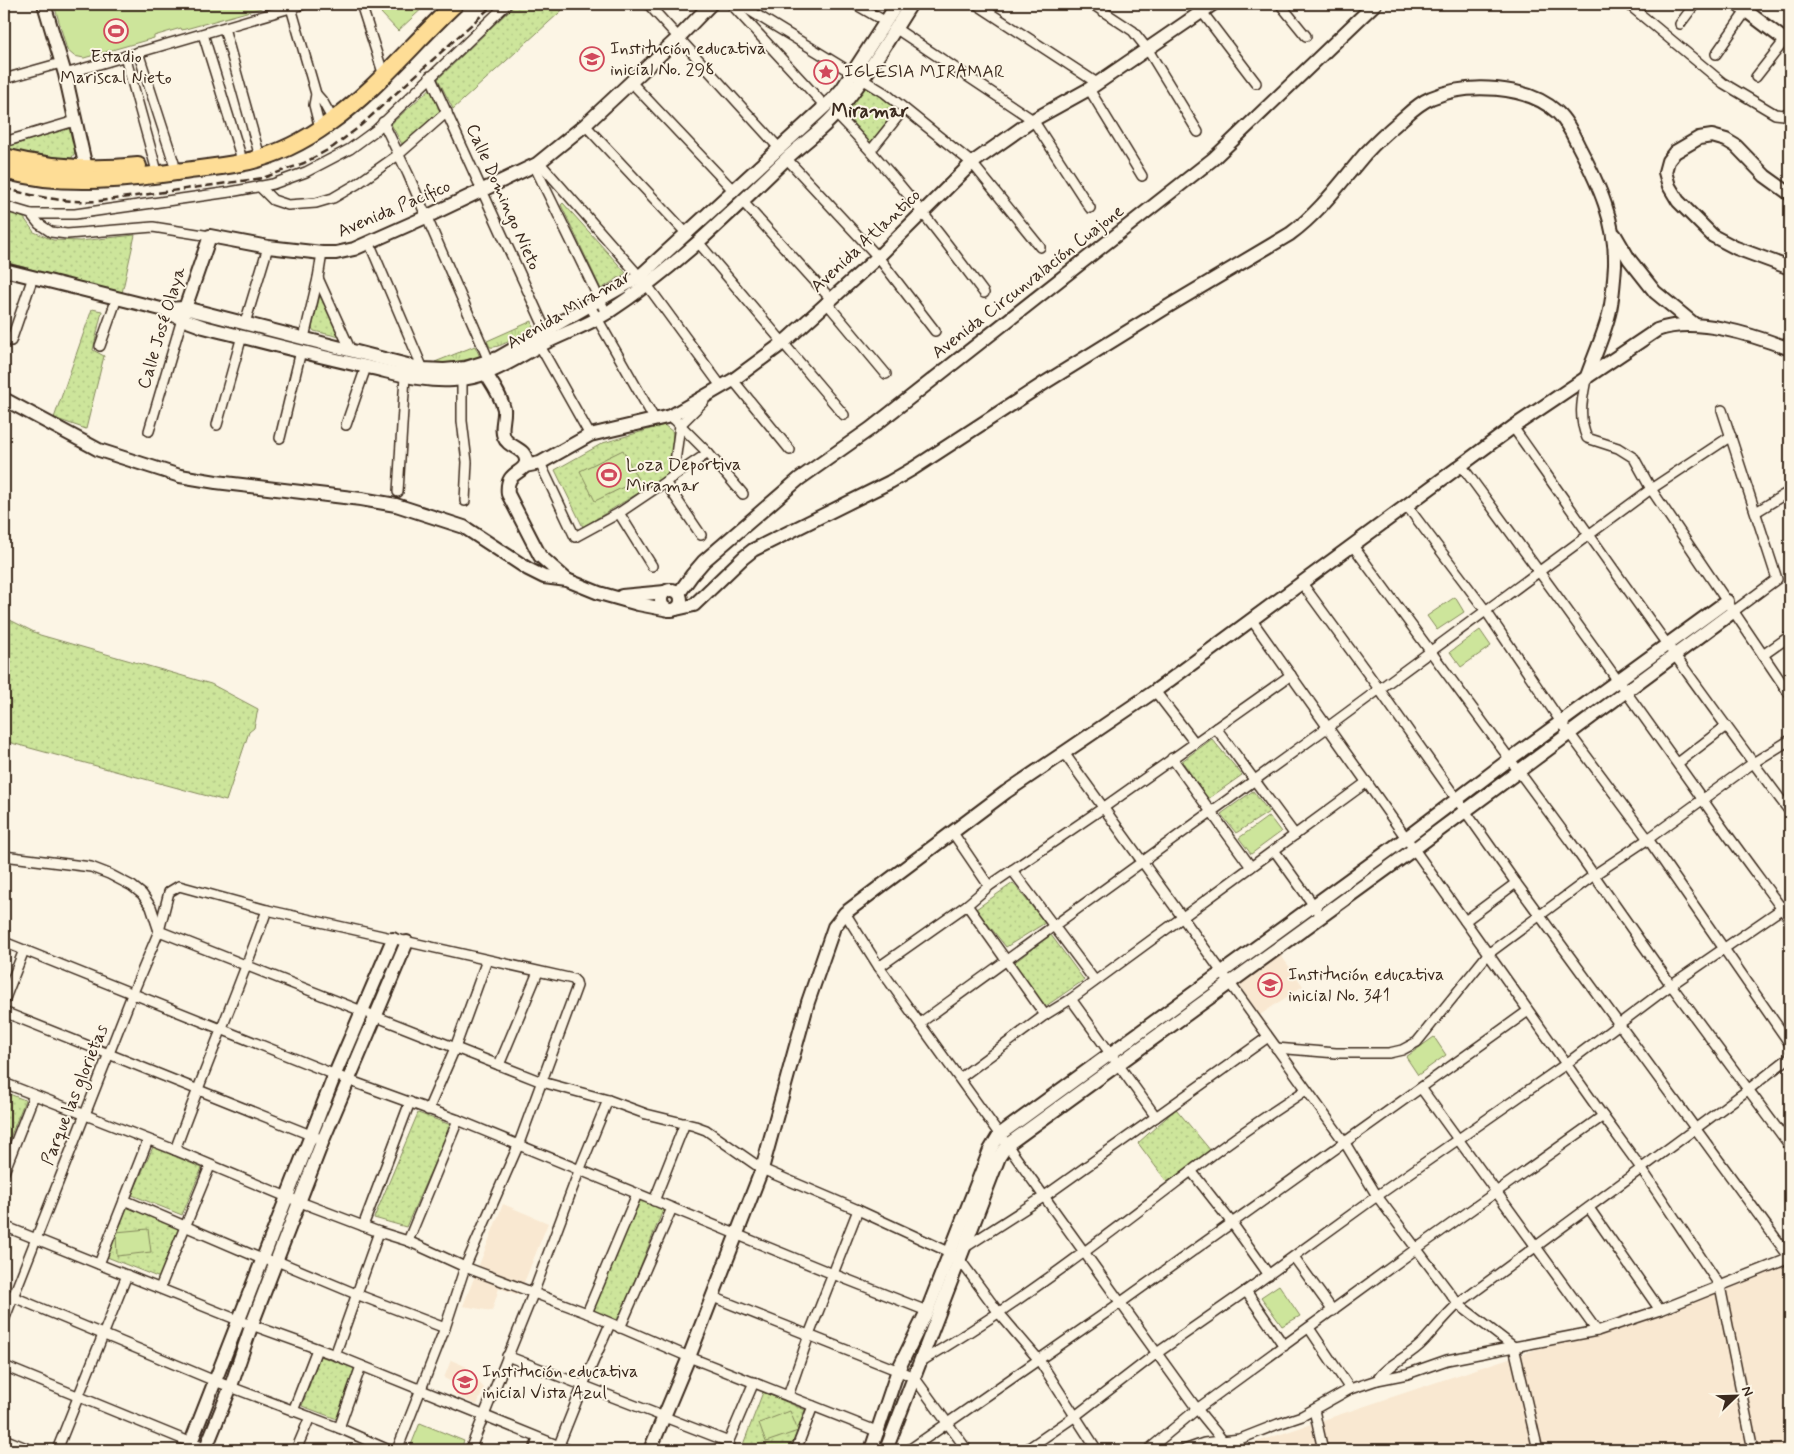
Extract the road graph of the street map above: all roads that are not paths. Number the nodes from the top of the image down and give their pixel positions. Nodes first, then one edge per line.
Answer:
1 (44, 4) edge
2 (304, 4) edge
3 (361, 4) edge
4 (507, 4) edge
5 (648, 4) edge
6 (711, 4) edge
7 (731, 4) edge
8 (739, 4) edge
9 (855, 4) edge
10 (897, 4) edge
11 (912, 4) edge
12 (976, 4) edge
13 (1092, 4) edge
14 (1280, 4) edge
15 (1375, 4) edge
16 (1628, 4) edge
17 (1694, 4) edge
18 (291, 5) edge
19 (450, 5) edge
20 (1204, 6) edge
21 (1742, 7) edge
22 (1680, 24) dead end
23 (891, 25) junction
24 (224, 28) junction
25 (203, 34) junction
26 (1306, 36) dead end
27 (678, 38) junction
28 (1787, 42) edge
29 (1148, 50) junction
30 (138, 52) junction
31 (1716, 54) dead end
32 (125, 56) junction
33 (63, 69) junction
34 (382, 70) junction
35 (430, 76) junction
36 (858, 76) junction
37 (1756, 77) dead end
38 (4, 79) edge
39 (630, 82) junction
40 (1256, 83) dead end
41 (1093, 86) junction
42 (825, 106) junction
43 (904, 109) junction
44 (1790, 111) edge
45 (447, 112) junction
46 (836, 114) junction
47 (325, 120) junction
48 (1033, 120) junction
49 (75, 121) junction
50 (383, 122) junction
51 (585, 125) junction
52 (1198, 132) dead end
53 (4, 142) edge
54 (872, 150) junction
55 (259, 153) junction
56 (782, 153) junction
57 (398, 155) junction
58 (4, 157) edge
59 (240, 158) junction
60 (972, 163) junction
61 (537, 164) junction
62 (174, 167) junction
63 (4, 170) edge
64 (157, 170) junction
65 (88, 175) junction
66 (1142, 176) dead end
67 (259, 186) junction
68 (482, 190) junction
69 (733, 190) junction
70 (1790, 194) edge
71 (742, 202) junction
72 (4, 206) edge
73 (1090, 208) dead end
74 (924, 212) junction
75 (31, 214) junction
76 (426, 217) junction
77 (1613, 233) junction
78 (687, 234) junction
79 (210, 236) junction
80 (369, 242) junction
81 (698, 242) junction
82 (268, 246) junction
83 (1040, 247) dead end
84 (322, 253) junction
85 (878, 257) junction
86 (1790, 268) edge
87 (4, 270) edge
88 (33, 277) junction
89 (318, 278) junction
90 (643, 281) junction
91 (984, 293) dead end
92 (117, 298) junction
93 (828, 300) junction
94 (595, 302) junction
95 (184, 313) junction
96 (602, 315) junction
97 (245, 323) junction
98 (1694, 324) junction
99 (546, 331) junction
100 (935, 331) dead end
101 (242, 336) junction
102 (304, 338) junction
103 (11, 341) dead end
104 (783, 343) junction
105 (100, 346) dead end
106 (540, 346) junction
107 (1790, 349) edge
108 (301, 351) junction
109 (351, 351) junction
110 (366, 367) junction
111 (488, 368) junction
112 (423, 369) junction
113 (886, 374) dead end
114 (405, 376) junction
115 (1586, 378) junction
116 (462, 380) junction
117 (733, 380) junction
118 (719, 387) junction
119 (4, 399) edge
120 (1722, 410) dead end
121 (844, 414) dead end
122 (655, 420) junction
123 (676, 421) junction
124 (217, 425) dead end
125 (346, 425) dead end
126 (1513, 427) junction
127 (149, 431) dead end
128 (590, 435) junction
129 (1731, 436) junction
130 (280, 438) dead end
131 (790, 450) dead end
132 (708, 453) junction
133 (540, 463) junction
134 (1461, 465) junction
135 (525, 466) junction
136 (669, 480) junction
137 (1651, 489) junction
138 (1790, 490) edge
139 (398, 492) dead end
140 (743, 494) dead end
141 (466, 501) dead end
142 (1407, 506) junction
143 (1756, 512) junction
144 (619, 513) junction
145 (701, 535) dead end
146 (1589, 536) junction
147 (1353, 546) junction
148 (652, 566) dead end
149 (1540, 572) junction
150 (568, 580) junction
151 (1301, 582) junction
152 (612, 597) junction
153 (673, 599) junction
154 (1730, 606) junction
155 (1486, 611) junction
156 (1251, 619) junction
157 (1790, 636) edge
158 (1671, 649) junction
159 (1430, 651) junction
160 (1763, 655) junction
161 (1291, 675) junction
162 (1622, 686) junction
163 (1379, 689) junction
164 (1155, 691) junction
165 (1790, 695) edge
166 (1726, 726) junction
167 (1328, 727) junction
168 (1565, 727) junction
169 (1216, 728) junction
170 (1790, 740) edge
171 (1195, 743) junction
172 (1064, 753) junction
173 (1172, 758) junction
174 (1510, 760) junction
175 (1678, 763) junction
176 (1753, 763) junction
177 (1518, 770) junction
178 (1254, 780) junction
179 (1367, 782) junction
180 (1702, 800) junction
181 (1461, 805) junction
182 (1103, 808) junction
183 (1790, 812) edge
184 (1210, 813) junction
185 (953, 832) junction
186 (1295, 835) junction
187 (1406, 838) junction
188 (1648, 839) junction
189 (1414, 849) junction
190 (1274, 850) junction
191 (4, 856) edge
192 (1142, 862) junction
193 (1250, 867) junction
194 (1012, 870) junction
195 (1594, 875) junction
196 (1516, 883) junction
197 (989, 886) junction
198 (967, 905) junction
199 (1313, 905) junction
200 (1786, 906) edge
201 (267, 910) junction
202 (845, 913) junction
203 (1541, 915) junction
204 (1321, 916) junction
205 (1182, 917) junction
206 (1790, 920) edge
207 (1465, 921) junction
208 (1054, 926) junction
209 (159, 931) junction
210 (394, 939) junction
211 (4, 942) edge
212 (406, 942) junction
213 (1723, 948) junction
214 (24, 950) junction
215 (1488, 954) junction
216 (487, 960) junction
217 (1007, 961) junction
218 (246, 966) junction
219 (879, 967) junction
220 (538, 972) junction
221 (1222, 972) junction
222 (1095, 981) junction
223 (1229, 983) junction
224 (1671, 984) junction
225 (132, 995) junction
226 (1071, 999) junction
227 (4, 1001) edge
228 (362, 1011) junction
229 (1528, 1011) junction
230 (4, 1012) edge
231 (1044, 1015) junction
232 (375, 1016) junction
233 (920, 1023) junction
234 (1618, 1024) junction
235 (221, 1029) junction
236 (1268, 1037) junction
237 (1790, 1044) edge
238 (454, 1048) junction
239 (1276, 1048) junction
240 (1110, 1053) junction
241 (108, 1054) junction
242 (1790, 1056) edge
243 (1118, 1064) junction
244 (1566, 1064) junction
245 (499, 1065) junction
246 (335, 1074) junction
247 (960, 1078) junction
248 (348, 1080) junction
249 (542, 1082) junction
250 (4, 1083) edge
251 (1421, 1088) junction
252 (197, 1089) junction
253 (1749, 1089) junction
254 (1306, 1090) junction
255 (34, 1095) junction
256 (608, 1100) junction
257 (410, 1102) junction
258 (428, 1110) junction
259 (85, 1114) junction
260 (1603, 1116) junction
261 (1156, 1117) junction
262 (458, 1120) junction
263 (685, 1123) junction
264 (1696, 1128) junction
265 (999, 1134) junction
266 (311, 1135) junction
267 (148, 1140) junction
268 (324, 1140) junction
269 (1459, 1140) junction
270 (1344, 1143) junction
271 (1007, 1145) junction
272 (518, 1146) junction
273 (1790, 1146) edge
274 (175, 1150) junction
275 (210, 1166) junction
276 (1641, 1168) junction
277 (762, 1169) junction
278 (579, 1171) junction
279 (4, 1172) edge
280 (1192, 1172) junction
281 (1497, 1193) junction
282 (637, 1194) junction
283 (1045, 1196) junction
284 (1377, 1196) junction
285 (287, 1197) junction
286 (124, 1200) junction
287 (654, 1201) junction
288 (300, 1202) junction
289 (672, 1208) junction
290 (1589, 1208) junction
291 (858, 1210) junction
292 (1232, 1223) junction
293 (4, 1226) edge
294 (363, 1226) junction
295 (186, 1227) junction
296 (379, 1232) junction
297 (737, 1234) junction
298 (36, 1239) junction
299 (408, 1241) junction
300 (1536, 1246) junction
301 (950, 1248) junction
302 (1416, 1249) junction
303 (1084, 1252) junction
304 (962, 1254) junction
305 (1294, 1257) junction
306 (1790, 1258) edge
307 (264, 1260) junction
308 (278, 1262) junction
309 (99, 1264) junction
310 (465, 1267) junction
311 (833, 1274) junction
312 (127, 1275) junction
313 (1269, 1275) junction
314 (1720, 1286) junction
315 (160, 1288) junction
316 (1246, 1291) junction
317 (356, 1294) junction
318 (533, 1294) junction
319 (8, 1295) edge
320 (713, 1297) junction
321 (1120, 1303) junction
322 (1458, 1304) junction
323 (1660, 1310) junction
324 (927, 1311) junction
325 (1333, 1311) junction
326 (586, 1313) junction
327 (999, 1314) junction
328 (4, 1320) edge
329 (238, 1320) junction
330 (252, 1324) junction
331 (610, 1324) junction
332 (445, 1328) junction
333 (620, 1328) junction
334 (1309, 1328) junction
335 (1597, 1330) junction
336 (103, 1334) junction
337 (808, 1335) junction
338 (1284, 1346) junction
339 (1514, 1347) junction
340 (317, 1348) junction
341 (1157, 1353) junction
342 (335, 1355) junction
343 (508, 1356) junction
344 (689, 1357) junction
345 (1038, 1360) junction
346 (920, 1362) junction
347 (4, 1366) edge
348 (361, 1366) junction
349 (898, 1370) junction
350 (914, 1377) junction
351 (1377, 1380) junction
352 (215, 1381) junction
353 (754, 1382) junction
354 (583, 1385) junction
355 (231, 1386) junction
356 (420, 1390) junction
357 (1350, 1390) junction
358 (788, 1396) junction
359 (78, 1397) junction
360 (813, 1406) junction
361 (1197, 1410) junction
362 (1314, 1410) junction
363 (293, 1411) junction
364 (483, 1416) junction
365 (310, 1417) junction
366 (1074, 1417) junction
367 (664, 1418) junction
368 (947, 1424) junction
369 (339, 1428) junction
370 (879, 1432) junction
371 (4, 1439) edge
372 (538, 1439) junction
373 (1223, 1441) junction
374 (559, 1445) junction
375 (727, 1446) edge
376 (189, 1447) edge
377 (31, 1450) edge
378 (57, 1450) edge
379 (207, 1450) edge
380 (296, 1450) edge
381 (389, 1450) edge
382 (397, 1450) edge
383 (470, 1450) edge
384 (534, 1450) edge
385 (569, 1450) edge
386 (650, 1450) edge
387 (796, 1450) edge
388 (871, 1450) edge
389 (886, 1450) edge
390 (909, 1450) edge
391 (967, 1450) edge
392 (1026, 1450) edge
393 (1097, 1450) edge
394 (1148, 1450) edge
395 (1184, 1450) edge
396 (1323, 1450) edge
397 (1538, 1450) edge
398 (1753, 1450) edge

1 - 33 main road
2 - 18 street
3 - 34 street
4 - 35 street
5 - 27 street
6 - 27 main road, Avenida Pacifico
7 - 42 street
8 - 36 street
9 - 23 street
10 - 23 main road, Avenida Miramar
11 - 23 main road, Avenida Miramar
12 - 41 street
13 - 29 street
14 - 26 street
15 - 153 main road, Avenida Circunvalación Cuajone
16 - 44 street
17 - 22 street
18 - 24 street
18 - 47 street
19 - 34 highway
20 - 29 main road, Avenida Atlantico
20 - 40 street
21 - 28 main road
21 - 31 street
23 - 36 main road, Avenida Miramar
23 - 48 street
24 - 25 street
24 - 55 street
25 - 30 street
25 - 59 street
27 - 39 main road, Avenida Pacifico
27 - 56 street
28 - 37 street
29 - 41 main road, Avenida Atlantico
29 - 52 street
30 - 32 street
30 - 62 street
32 - 33 street
32 - 64 street
33 - 38 street
33 - 49 main road
34 - 47 highway
35 - 45 street, Calle Domingo Nieto
35 - 50 street
36 - 42 main road, Avenida Miramar
36 - 43 street
36 - 46 main road, Avenida Miramar
39 - 51 main road, Avenida Pacifico
39 - 69 street
41 - 48 main road, Avenida Atlantico
41 - 66 street
42 - 56 main road, Avenida Miramar
43 - 54 street
43 - 60 street
45 - 57 street
45 - 68 street, Calle Domingo Nieto
46 - 54 street
46 - 56 main road, Avenida Miramar
47 - 55 highway
48 - 60 main road, Avenida Atlantico
48 - 73 street
49 - 53 street
49 - 65 main road
50 - 57 street
50 - 67 street
51 - 61 main road, Avenida Pacifico
51 - 78 street
54 - 74 street
55 - 59 highway
56 - 69 main road, Avenida Miramar
56 - 71 main road, Avenida Miramar
56 - 85 street
57 - 67 street
57 - 76 street
58 - 65 highway
59 - 62 highway
60 - 74 main road, Avenida Atlantico
60 - 83 street
61 - 68 main road, Avenida Pacifico
61 - 90 street
61 - 94 street
62 - 64 highway
63 - 65 highway
64 - 65 highway
67 - 75 street
68 - 76 main road, Avenida Pacifico
68 - 99 street, Calle Domingo Nieto
69 - 78 main road, Avenida Miramar
70 - 86 main road
71 - 81 main road, Avenida Miramar
71 - 93 street
72 - 75 street
74 - 85 main road, Avenida Atlantico
74 - 91 street
75 - 79 street, Avenida Pacifico
76 - 80 main road, Avenida Pacifico
76 - 111 street
77 - 98 main road
77 - 115 main road
77 - 153 main road
78 - 90 main road, Avenida Miramar
79 - 82 main road, Avenida Pacifico
79 - 95 main road, Calle José Olaya
80 - 84 main road, Avenida Pacifico
80 - 112 street
81 - 90 main road, Avenida Miramar
81 - 104 street
82 - 84 main road, Avenida Pacifico
82 - 97 street
84 - 89 street
85 - 93 main road, Avenida Atlantico
85 - 100 street
87 - 88 main road, Avenida Miramar
88 - 92 main road, Avenida Miramar
88 - 103 street
89 - 102 street
89 - 109 street
90 - 94 main road, Avenida Miramar
90 - 96 main road, Avenida Miramar
90 - 118 street
92 - 95 main road, Avenida Miramar
92 - 105 street
93 - 104 main road, Avenida Atlantico
93 - 113 street
94 - 96 street
94 - 99 main road, Avenida Miramar
95 - 97 main road, Avenida Miramar
95 - 101 main road, Avenida Miramar
95 - 127 street, Calle José Olaya
96 - 106 main road, Avenida Miramar
96 - 122 street
97 - 102 main road, Avenida Miramar
98 - 107 main road
98 - 115 main road
99 - 111 main road, Avenida Miramar
101 - 108 main road, Avenida Miramar
101 - 124 street
102 - 109 main road, Avenida Miramar
104 - 117 main road, Avenida Atlantico
104 - 121 street
106 - 111 main road, Avenida Miramar
106 - 128 street
108 - 110 main road, Avenida Miramar
108 - 130 street
109 - 112 main road, Avenida Miramar
110 - 114 main road, Avenida Miramar
110 - 125 street
111 - 112 main road, Avenida Miramar
111 - 116 main road, Avenida Miramar
111 - 135 main road
114 - 116 main road, Avenida Miramar
114 - 139 street
115 - 126 main road
115 - 137 street
116 - 141 street
117 - 118 main road, Avenida Atlantico
117 - 131 street
118 - 123 main road, Avenida Atlantico
119 - 150 main road
120 - 129 street
122 - 123 main road, Avenida Atlantico
122 - 128 main road, Avenida Atlantico
123 - 132 street
123 - 136 street
126 - 134 main road
126 - 146 street
128 - 133 main road, Avenida Atlantico
129 - 137 street
129 - 143 street
132 - 136 street
132 - 140 street
133 - 135 main road, Avenida Atlantico
133 - 144 street
134 - 142 main road
134 - 149 street
135 - 150 main road
136 - 144 street
136 - 145 street
137 - 146 street
137 - 154 street
138 - 143 street
142 - 147 main road
142 - 155 street
143 - 154 street
144 - 148 street
146 - 149 street
146 - 158 street
147 - 151 main road
147 - 159 street
149 - 155 street
149 - 162 street
150 - 152 main road
151 - 156 main road
151 - 163 street
152 - 153 main road
152 - 153 main road
154 - 158 main road
154 - 160 street
155 - 159 street
155 - 168 street
156 - 161 street
156 - 164 main road
157 - 160 street
158 - 162 main road
158 - 166 street
159 - 163 street
159 - 174 street
160 - 165 street
161 - 167 street
161 - 169 street
162 - 168 main road
162 - 175 street
163 - 167 street
163 - 181 street
164 - 171 street
164 - 172 main road
166 - 175 street
166 - 176 street
167 - 178 street
167 - 179 street
168 - 174 main road
168 - 177 main road
168 - 188 street
169 - 171 street
169 - 178 street
170 - 176 street
171 - 173 street
172 - 182 street
172 - 185 main road
173 - 182 street
173 - 184 street
174 - 177 street
174 - 181 main road
175 - 180 street
176 - 180 street
176 - 183 street
177 - 181 main road
177 - 195 street
178 - 184 street
178 - 186 street
179 - 186 street
179 - 187 street
180 - 188 street
180 - 200 street
181 - 187 main road
181 - 189 main road
181 - 196 street
182 - 192 street
182 - 194 street
184 - 192 street
184 - 193 street
185 - 197 street
185 - 202 main road
186 - 190 street
187 - 189 street
187 - 199 main road
188 - 195 street
188 - 213 street
189 - 204 main road
189 - 207 street
190 - 193 street
190 - 199 street
191 - 209 street
192 - 205 street
192 - 208 street
193 - 205 street
194 - 197 street
194 - 208 street
195 - 203 street
195 - 224 street
196 - 203 street
196 - 207 street
197 - 198 street
198 - 217 street
198 - 219 street
199 - 204 street
199 - 221 main road
200 - 206 street
200 - 213 street
201 - 209 street, Parque las glorietas
201 - 210 street
201 - 218 street
202 - 219 street
202 - 277 main road
203 - 215 street
203 - 234 street
204 - 223 main road
205 - 221 street
205 - 222 street
207 - 215 street
208 - 217 street
208 - 222 street
209 - 218 street
209 - 225 street, Parque las glorietas
210 - 212 street
210 - 228 main road
211 - 214 street
212 - 216 street
212 - 232 main road
213 - 224 street
213 - 237 street
214 - 225 street
214 - 227 street
215 - 229 street
215 - 239 street
216 - 220 street
216 - 238 street
217 - 231 street
217 - 233 street
218 - 228 street
218 - 235 street
219 - 233 street
220 - 245 street
220 - 249 street
221 - 223 street
221 - 240 main road
222 - 226 street
223 - 236 street
223 - 243 main road
224 - 234 street
224 - 253 street
225 - 235 street
225 - 241 street, Parque las glorietas
226 - 231 street
226 - 240 street
228 - 232 street
228 - 246 main road
229 - 244 street
229 - 251 street
230 - 241 street
231 - 247 street
232 - 238 street
232 - 248 main road
233 - 247 street
234 - 244 street
234 - 264 street
235 - 246 street
235 - 252 street
236 - 239 street
236 - 261 street
238 - 245 street
238 - 258 street
239 - 254 street
240 - 243 street
240 - 265 main road
241 - 252 street
241 - 259 street, Parque las glorietas
242 - 253 street
243 - 261 street
243 - 271 main road
244 - 260 street
244 - 269 street
245 - 249 street
246 - 248 street
246 - 266 main road
247 - 265 street
248 - 257 street
248 - 268 main road
249 - 256 street
249 - 272 street
250 - 255 street
251 - 269 street
251 - 270 street
252 - 266 street
252 - 274 street
253 - 264 street
253 - 273 street
254 - 270 street
254 - 280 street
255 - 259 street
255 - 279 street
256 - 263 street
256 - 278 street
257 - 258 street
257 - 294 street
258 - 262 street
259 - 267 street
259 - 298 street, Parque las glorietas
260 - 276 street
260 - 281 street
261 - 283 street
262 - 272 street
262 - 299 street
263 - 277 street
263 - 287 street
264 - 276 street
264 - 306 street
265 - 271 street
265 - 301 main road
266 - 268 street
266 - 285 main road
267 - 274 street
267 - 286 street
268 - 288 main road
269 - 281 street
269 - 284 street
270 - 284 street
270 - 292 street
271 - 283 street
271 - 304 main road
272 - 278 street
272 - 310 street
274 - 275 street
275 - 285 street
275 - 295 street
276 - 290 street
276 - 314 street
277 - 291 street
277 - 297 main road
278 - 282 street
278 - 318 street
280 - 292 street
280 - 303 street
281 - 300 street
281 - 302 street
282 - 287 street
282 - 326 street
283 - 303 street
283 - 304 street
284 - 302 street
284 - 305 street
285 - 288 street
285 - 307 main road
286 - 295 street
286 - 309 street
287 - 289 street
288 - 294 street
288 - 308 main road
289 - 297 street
289 - 333 street
290 - 300 street
290 - 323 street
291 - 301 street
291 - 311 street
292 - 313 street
292 - 321 street
293 - 298 street
294 - 296 street
295 - 307 street
295 - 315 street
296 - 299 street
296 - 317 street
297 - 311 street
297 - 320 main road
298 - 309 street
298 - 319 street, Parque las glorietas
299 - 310 street
300 - 322 street
300 - 335 street
301 - 304 street
301 - 324 main road
302 - 322 street
302 - 325 street
303 - 321 street
303 - 327 street
304 - 327 street
304 - 346 main road
305 - 313 street
305 - 325 street
306 - 314 street
307 - 308 street
307 - 329 main road
308 - 317 street
308 - 330 main road
309 - 312 street
310 - 318 street
310 - 332 street
311 - 324 street
311 - 337 street
312 - 315 street
312 - 336 street
313 - 316 street
314 - 323 street
314 - 398 street
315 - 329 street
316 - 338 street
316 - 341 street
317 - 332 street
317 - 342 street
318 - 326 street
318 - 343 street
319 - 328 street, Parque las glorietas
319 - 336 street
320 - 337 street
320 - 344 main road
321 - 341 street
321 - 345 street
322 - 339 street
322 - 351 street
323 - 335 street
324 - 349 main road
325 - 334 street
326 - 331 street
327 - 345 street
327 - 346 street
329 - 330 street
329 - 352 main road
330 - 340 street
330 - 355 main road
331 - 333 street
331 - 354 street
332 - 356 street
333 - 344 street
334 - 338 street
334 - 357 street
335 - 339 street
336 - 352 street
336 - 359 street
337 - 349 street
337 - 358 street
338 - 361 street
339 - 351 street
339 - 397 street
340 - 342 street
340 - 363 street
341 - 361 street
341 - 366 street
342 - 348 street
343 - 354 street
343 - 364 street
344 - 353 street
344 - 367 main road
345 - 366 street
345 - 368 street
346 - 350 main road
347 - 359 street
348 - 356 street
348 - 369 street
349 - 350 street
349 - 370 main road
350 - 368 street
350 - 389 main road
351 - 357 street
352 - 355 street
352 - 376 main road
353 - 358 street
353 - 375 street
354 - 367 street
354 - 374 street
355 - 363 street
355 - 379 main road
356 - 364 street
356 - 382 street
357 - 362 street
358 - 360 street
359 - 376 street
359 - 378 street
360 - 370 street
360 - 387 street
361 - 373 street
361 - 394 street
362 - 373 street
362 - 396 street
363 - 365 street
364 - 372 street
364 - 383 street
365 - 369 street
365 - 380 street
366 - 392 street
366 - 393 street
367 - 375 street
367 - 386 main road
368 - 390 street
368 - 391 street
369 - 381 street
370 - 388 main road
371 - 377 street
372 - 374 street
372 - 384 street
373 - 395 street
374 - 385 street
376 - 379 street

